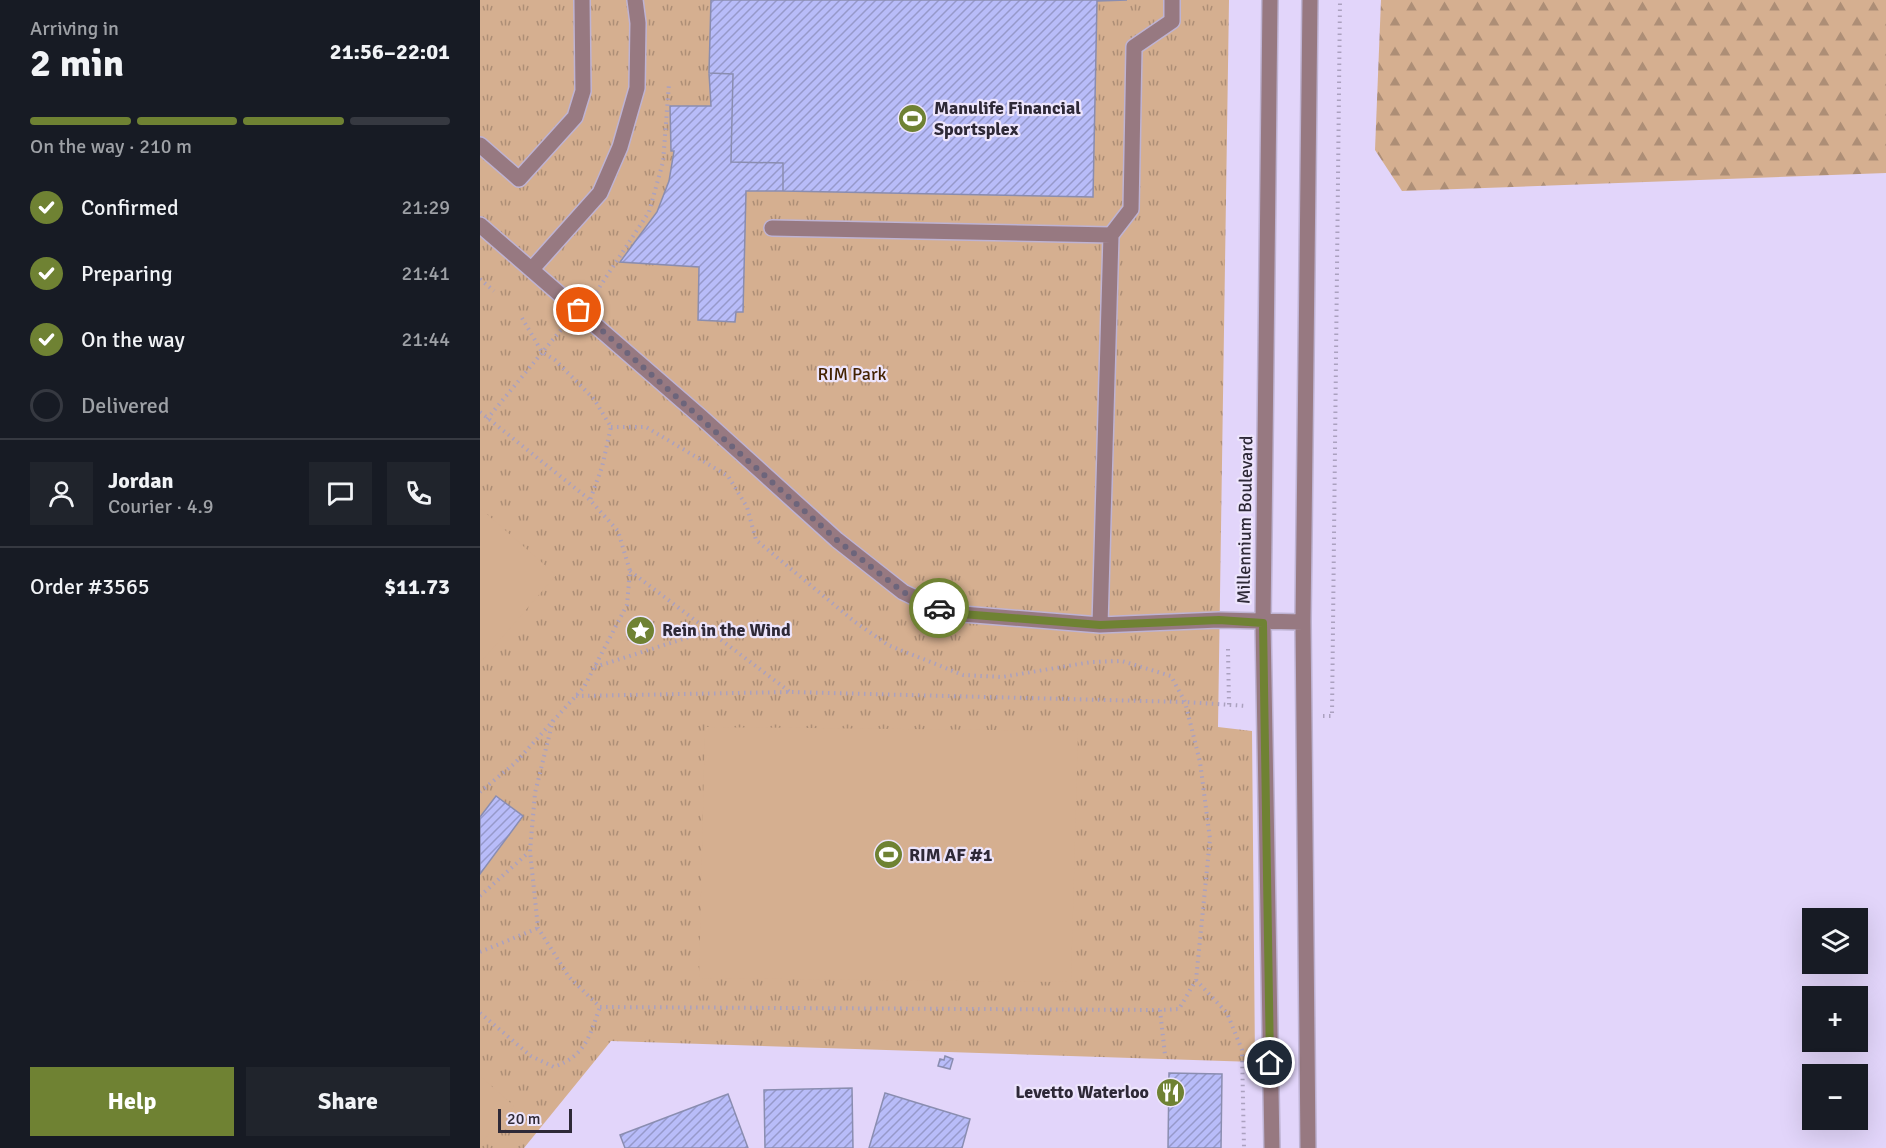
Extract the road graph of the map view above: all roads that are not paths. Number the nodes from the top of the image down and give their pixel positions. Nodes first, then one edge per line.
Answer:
1 (582, 0) edge
2 (635, 0) edge
3 (1172, 0) edge
4 (1270, 0) edge
5 (1310, 0) edge
6 (480, 145) edge
7 (480, 225) edge
8 (772, 228) dead end
9 (1110, 235) junction
10 (532, 269) junction
11 (1303, 622) junction
12 (1263, 623) junction
13 (1100, 625) junction
14 (1272, 1148) edge
15 (1308, 1148) edge

1 - 6 street
2 - 10 street
3 - 9 street
4 - 12 street, Millennium Boulevard
5 - 11 street
7 - 10 street
8 - 9 street
9 - 13 street
10 - 13 street
11 - 12 street
11 - 15 street
12 - 13 street
12 - 14 street, Millennium Boulevard

